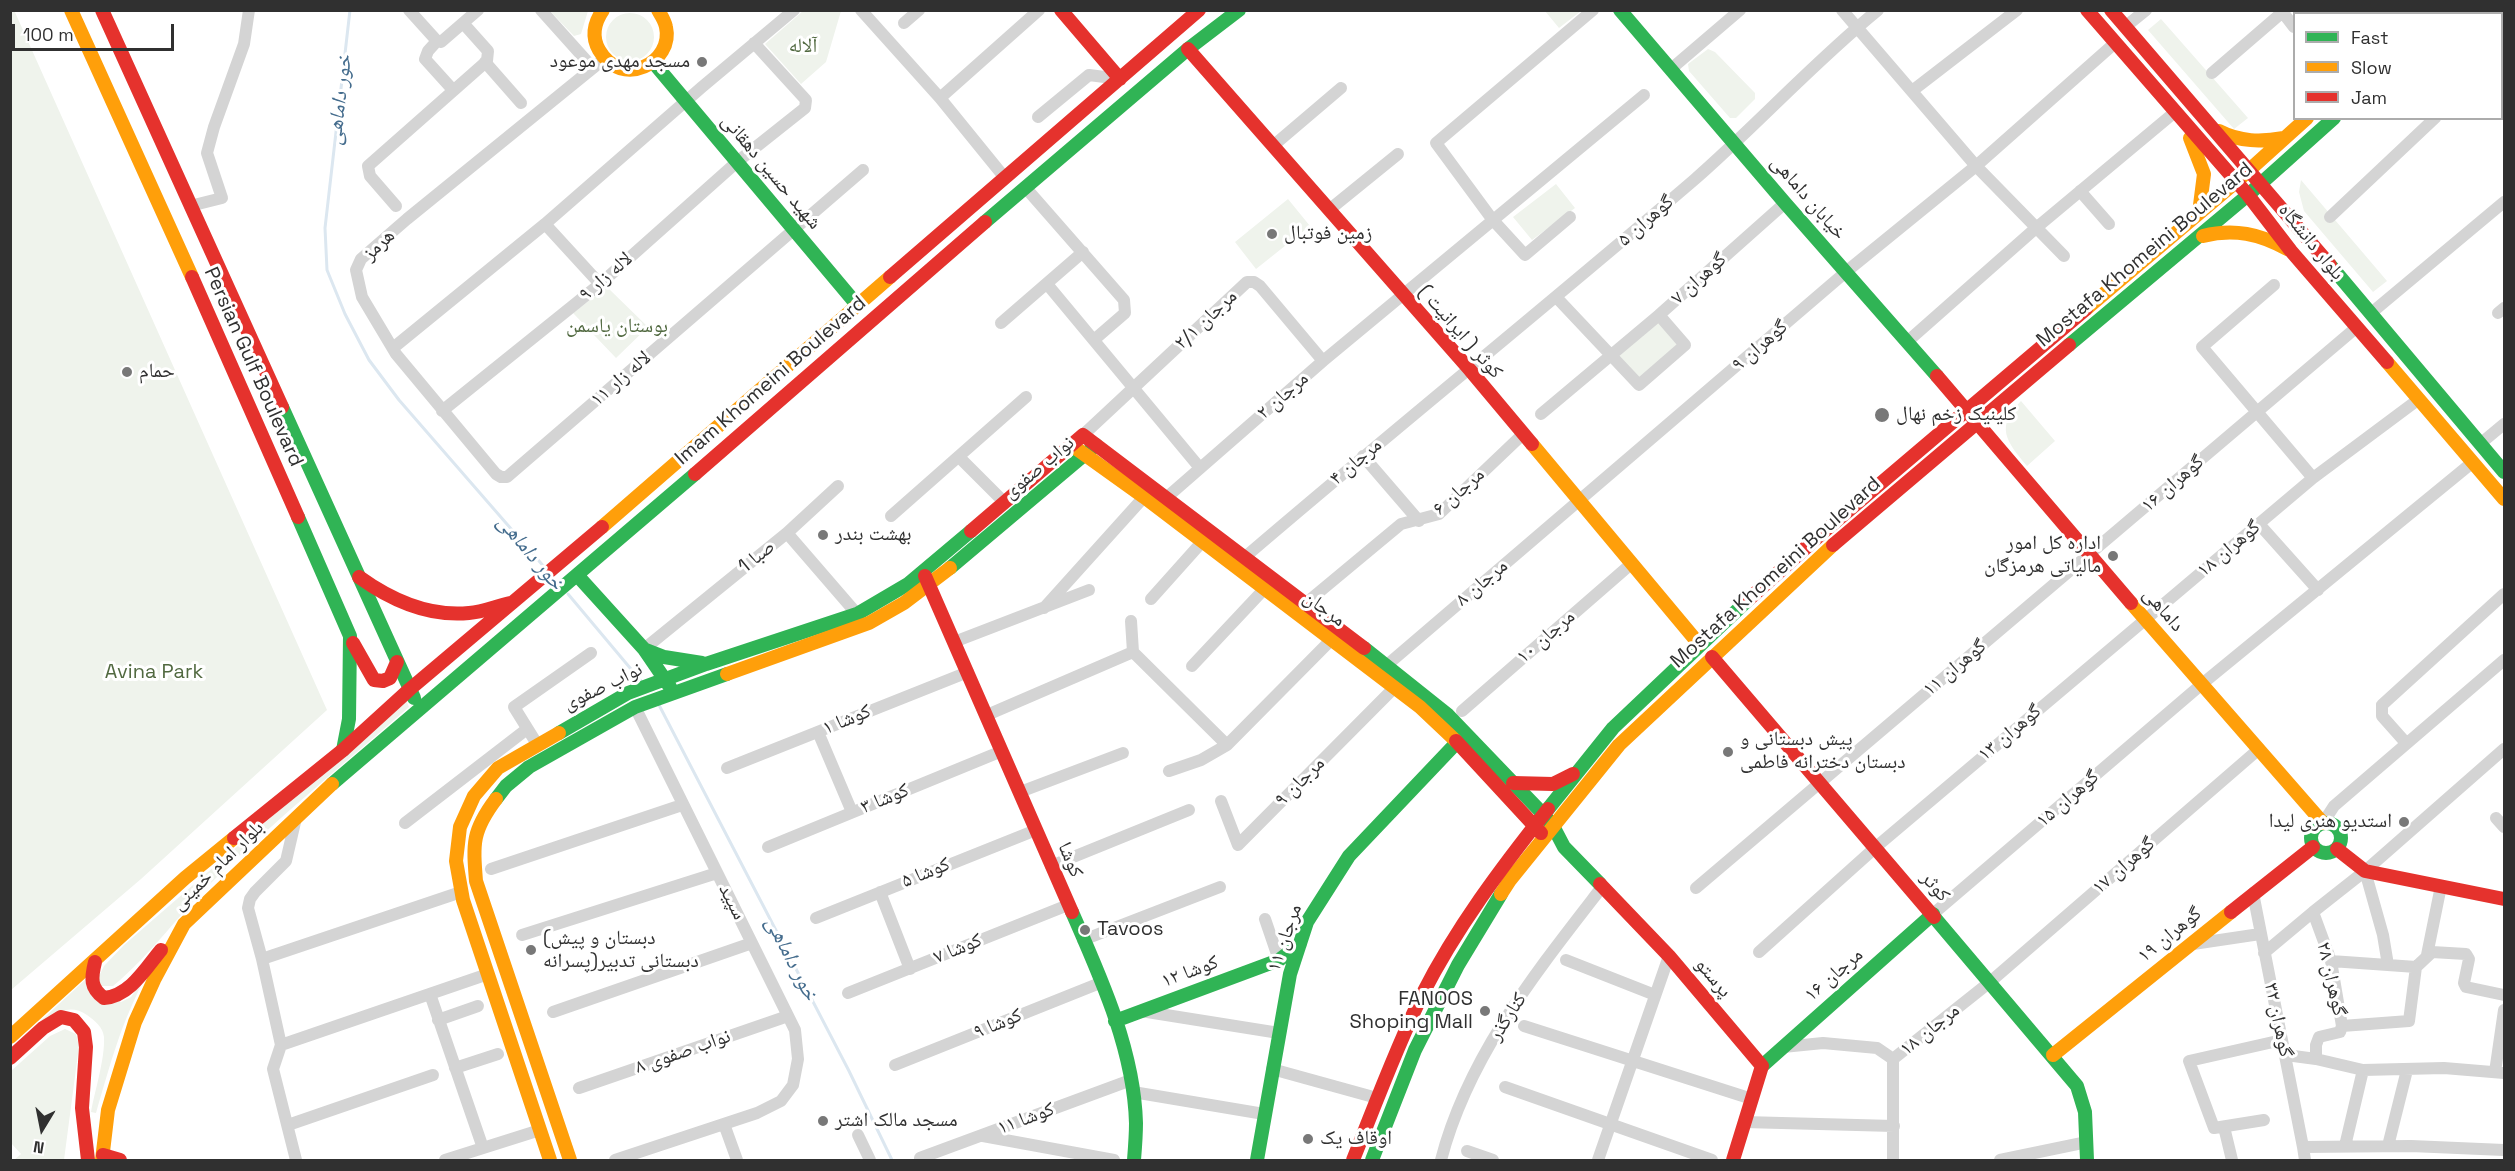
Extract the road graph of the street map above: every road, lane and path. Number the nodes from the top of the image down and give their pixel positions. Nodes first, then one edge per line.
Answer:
1 (71, 10) edge
2 (102, 10) edge
3 (249, 10) edge
4 (409, 10) edge
5 (477, 10) edge
6 (542, 10) edge
7 (603, 10) edge
8 (794, 10) edge
9 (861, 10) edge
10 (919, 10) edge
11 (1039, 10) edge
12 (1061, 10) edge
13 (1199, 10) edge
14 (1239, 10) edge
15 (1593, 10) edge
16 (1620, 10) edge
17 (1740, 10) edge
18 (1842, 10) edge
19 (1878, 10) edge
20 (2017, 10) edge
21 (2087, 10) edge
22 (2111, 10) edge
23 (2146, 10) edge
24 (660, 11) edge
25 (2282, 11) edge
26 (463, 23) junction
27 (904, 23) dead end
28 (2293, 25) edge
29 (2125, 27) junction
30 (1856, 28) junction
31 (440, 41) junction
32 (754, 43) junction
33 (2115, 43) junction
34 (1188, 49) junction
35 (485, 62) junction
36 (653, 62) junction
37 (599, 63) junction
38 (1671, 69) junction
39 (2212, 74) dead end
40 (1120, 79) junction
41 (1341, 88) dead end
42 (453, 90) junction
43 (1912, 91) junction
44 (1644, 94) dead end
45 (940, 98) junction
46 (686, 100) junction
47 (521, 103) dead end
48 (2179, 116) junction
49 (1038, 117) dead end
50 (2305, 120) edge
51 (2332, 120) edge
52 (2433, 120) edge
53 (2212, 127) junction
54 (2285, 138) junction
55 (1735, 144) junction
56 (1274, 145) junction
57 (1398, 154) dead end
58 (2289, 158) junction
59 (737, 162) junction
60 (1976, 166) junction
61 (863, 170) dead end
62 (2249, 170) junction
63 (1005, 178) junction
64 (2236, 182) junction
65 (2261, 183) junction
66 (1025, 187) junction
67 (2080, 191) junction
68 (2248, 195) junction
69 (2505, 202) edge
70 (1785, 203) junction
71 (190, 206) junction
72 (396, 206) dead end
73 (1329, 210) junction
74 (2199, 213) junction
75 (1570, 217) dead end
76 (2330, 217) dead end
77 (1492, 219) junction
78 (545, 224) junction
79 (2109, 224) dead end
80 (2296, 227) junction
81 (2036, 228) junction
82 (794, 230) junction
83 (2197, 238) junction
84 (2291, 251) junction
85 (1083, 252) junction
86 (2064, 256) dead end
87 (1847, 271) junction
88 (600, 284) junction
89 (1047, 284) junction
90 (2274, 285) dead end
91 (1402, 295) junction
92 (1557, 298) junction
93 (858, 306) junction
94 (2370, 314) junction
95 (1659, 315) junction
96 (1001, 323) dead end
97 (2357, 327) junction
98 (1908, 341) junction
99 (1099, 344) junction
100 (393, 348) junction
101 (1612, 355) junction
102 (1323, 361) junction
103 (1470, 370) junction
104 (1133, 387) junction
105 (1026, 397) dead end
106 (2419, 399) junction
107 (1967, 410) junction
108 (442, 411) junction
109 (2257, 412) junction
110 (1541, 414) dead end
111 (1976, 422) junction
112 (2505, 424) edge
113 (1083, 435) junction
114 (1522, 435) junction
115 (2480, 444) junction
116 (1071, 445) junction
117 (1096, 445) junction
118 (1085, 455) junction
119 (1363, 456) junction
120 (959, 457) junction
121 (2473, 462) junction
122 (1200, 468) junction
123 (2505, 472) edge
124 (501, 477) joint
125 (2313, 478) junction
126 (838, 486) dead end
127 (1144, 497) junction
128 (1166, 498) junction
129 (2505, 499) edge
130 (1578, 502) junction
131 (1005, 503) junction
132 (891, 516) dead end
133 (1419, 521) junction
134 (2259, 524) junction
135 (787, 533) junction
136 (1202, 542) junction
137 (2090, 555) junction
138 (1245, 557) junction
139 (1631, 564) junction
140 (923, 572) junction
141 (358, 576) junction
142 (574, 578) junction
143 (1274, 579) junction
144 (930, 585) junction
145 (1089, 590) dead end
146 (2318, 590) junction
147 (1265, 591) junction
148 (2505, 594) edge
149 (1151, 599) dead end
150 (515, 601) junction
151 (1305, 603) junction
152 (1044, 608) junction
153 (857, 614) junction
154 (2145, 619) junction
155 (1131, 621) dead end
156 (350, 636) junction
157 (1332, 639) junction
158 (954, 642) junction
159 (1699, 644) junction
160 (644, 649) junction
161 (1133, 652) junction
162 (591, 653) dead end
163 (1712, 657) junction
164 (2505, 660) edge
165 (397, 662) junction
166 (706, 664) junction
167 (1387, 665) junction
168 (1192, 666) dead end
169 (968, 672) junction
170 (662, 680) junction
171 (2202, 684) junction
172 (1395, 688) junction
173 (410, 689) junction
174 (631, 691) junction
175 (671, 694) junction
176 (640, 706) junction
177 (421, 710) junction
178 (1462, 711) dead end
179 (987, 715) junction
180 (527, 729) junction
181 (818, 732) junction
182 (1462, 738) junction
183 (2406, 743) junction
184 (537, 744) junction
185 (1227, 745) junction
186 (2259, 749) junction
187 (2504, 749) edge
188 (343, 750) junction
189 (1002, 751) junction
190 (1123, 753) dead end
191 (727, 768) dead end
192 (1168, 771) dead end
193 (1578, 771) junction
194 (1820, 781) junction
195 (1513, 783) junction
196 (1020, 792) junction
197 (1221, 801) dead end
198 (682, 805) junction
199 (1189, 810) dead end
200 (852, 812) junction
201 (1544, 815) junction
202 (296, 817) junction
203 (405, 823) dead end
204 (2323, 823) junction
205 (1534, 826) junction
206 (1036, 830) junction
207 (1549, 832) junction
208 (768, 847) dead end
209 (1876, 847) junction
210 (2313, 847) junction
211 (2337, 849) junction
212 (1052, 866) junction
213 (491, 868) dead end
214 (2365, 871) junction
215 (717, 873) junction
216 (2441, 886) junction
217 (1220, 887) dead end
218 (1602, 887) junction
219 (1696, 888) dead end
220 (880, 891) junction
221 (461, 892) junction
222 (2253, 893) junction
223 (2501, 895) edge
224 (1068, 905) junction
225 (2313, 912) junction
226 (1933, 914) junction
227 (816, 918) dead end
228 (1265, 919) dead end
229 (184, 924) junction
230 (2260, 934) junction
231 (522, 935) dead end
232 (1083, 940) junction
233 (752, 943) junction
234 (1300, 944) junction
235 (2189, 945) junction
236 (1759, 952) dead end
237 (2264, 953) junction
238 (2427, 955) junction
239 (1669, 956) junction
240 (262, 959) junction
241 (1279, 960) junction
242 (1566, 960) dead end
243 (95, 962) junction
244 (2331, 962) junction
245 (2388, 965) junction
246 (2416, 967) junction
247 (506, 968) junction
248 (910, 969) junction
249 (488, 974) junction
250 (1990, 982) junction
251 (1100, 983) junction
252 (848, 993) dead end
253 (430, 994) junction
254 (1655, 995) junction
255 (2505, 995) edge
256 (478, 1006) dead end
257 (2505, 1010) edge
258 (1140, 1011) junction
259 (553, 1012) dead end
260 (788, 1016) junction
261 (438, 1020) junction
262 (1115, 1021) junction
263 (1524, 1026) dead end
264 (2342, 1026) junction
265 (1279, 1033) junction
266 (10, 1037) edge
267 (2282, 1040) junction
268 (281, 1045) junction
269 (1782, 1047) junction
270 (498, 1054) dead end
271 (2053, 1055) junction
272 (2286, 1055) junction
273 (10, 1058) edge
274 (1893, 1059) junction
275 (2316, 1059) junction
276 (1633, 1062) junction
277 (895, 1065) dead end
278 (1762, 1066) junction
279 (455, 1068) junction
280 (1272, 1069) junction
281 (2363, 1070) junction
282 (2407, 1070) junction
283 (2500, 1073) edge
284 (433, 1075) dead end
285 (1132, 1086) junction
286 (1504, 1087) dead end
287 (579, 1088) dead end
288 (1377, 1098) junction
289 (1752, 1099) junction
290 (1264, 1113) junction
291 (2264, 1120) dead end
292 (1744, 1122) junction
293 (556, 1124) junction
294 (724, 1124) junction
295 (288, 1125) junction
296 (1612, 1125) junction
297 (1894, 1126) junction
298 (2224, 1127) junction
299 (540, 1130) junction
300 (858, 1135) dead end
301 (981, 1136) junction
302 (2087, 1142) junction
303 (2344, 1146) junction
304 (2388, 1146) junction
305 (2410, 1146) junction
306 (2303, 1147) junction
307 (483, 1148) junction
308 (2505, 1150) edge
309 (1467, 1151) dead end
310 (103, 1158) edge
311 (920, 1158) dead end
312 (87, 1161) edge
313 (120, 1161) edge
314 (296, 1161) edge
315 (445, 1161) edge
316 (550, 1161) edge
317 (570, 1161) edge
318 (615, 1161) edge
319 (737, 1161) edge
320 (870, 1161) edge
321 (1114, 1161) edge
322 (1134, 1161) edge
323 (1257, 1161) edge
324 (1353, 1161) edge
325 (1372, 1161) edge
326 (1441, 1161) edge
327 (1493, 1161) edge
328 (1598, 1161) edge
329 (1712, 1161) edge
330 (1733, 1161) edge
331 (1893, 1161) edge
332 (2000, 1161) edge
333 (2086, 1161) edge
334 (2232, 1161) edge
335 (2305, 1161) edge
336 (2409, 1161) edge

1 - 156 main road, Persian Gulf Boulevard
2 - 71 main road, Persian Gulf Boulevard
3 - 71 street
4 - 31 street
5 - 26 street
6 - 37 street
7 - 37 main road
8 - 32 street
9 - 45 street
10 - 27 street
11 - 45 street
12 - 40 main road
13 - 40 main road, Imam Khomeini Boulevard
14 - 34 main road, Imam Khomeini Boulevard
15 - 77 street
16 - 38 main road, خیابان داماهی
17 - 38 street
18 - 30 street
19 - 30 street, گوهران ۵
20 - 43 street
21 - 33 main road, بلوار دانشگاه
22 - 29 main road, بلوار دانشگاه
23 - 29 street
24 - 36 main road
25 - 28 street
25 - 39 street
26 - 31 street
26 - 35 street
29 - 53 main road, بلوار دانشگاه
30 - 43 street
30 - 55 street, گوهران ۵
31 - 42 street
32 - 46 street
32 - 59 street, لاله زار ۹
33 - 48 main road, بلوار دانشگاه
33 - 60 street, گوهران ۹
34 - 56 main road, کوثر ( ایرانیت )
34 - 66 main road, Imam Khomeini Boulevard
35 - 42 street
35 - 47 street
36 - 37 main road
36 - 46 main road, شهید حسین دهقانی
37 - 100 street, هرمز
38 - 55 main road, خیابان داماهی
40 - 49 street
40 - 63 main road, Imam Khomeini Boulevard
41 - 56 street
42 - 72 street
43 - 60 street
44 - 77 street, مرجان ۲
45 - 63 street
46 - 59 main road, شهید حسین دهقانی
46 - 78 street
48 - 64 main road, بلوار دانشگاه
48 - 67 street
48 - 74 main road
50 - 54 main road, Mostafa Khomeini Boulevard
51 - 58 main road, Mostafa Khomeini Boulevard
52 - 76 street
53 - 54 main road
53 - 62 main road, بلوار دانشگاه
54 - 62 main road, Mostafa Khomeini Boulevard
55 - 70 main road, خیابان داماهی
55 - 92 street, گوهران ۵
56 - 73 main road, کوثر ( ایرانیت )
57 - 73 street
58 - 65 main road, Mostafa Khomeini Boulevard
58 - 80 main road
59 - 82 main road, شهید حسین دهقانی
59 - 88 street, لاله زار ۹
60 - 81 street
60 - 87 street, گوهران ۹
61 - 82 street, لاله زار ۱۱
62 - 64 main road, Mostafa Khomeini Boulevard
62 - 65 main road, بلوار دانشگاه
63 - 93 main road, Imam Khomeini Boulevard
64 - 68 main road, بلوار دانشگاه
64 - 74 main road, Mostafa Khomeini Boulevard
65 - 68 main road, Mostafa Khomeini Boulevard
65 - 80 main road, بلوار دانشگاه
66 - 85 street
66 - 142 main road, Imam Khomeini Boulevard
67 - 79 street
67 - 81 street
68 - 83 main road, Mostafa Khomeini Boulevard
68 - 84 main road, بلوار دانشگاه
69 - 94 street
70 - 87 main road, خیابان داماهی
70 - 95 street, گوهران ۷
71 - 141 main road, Persian Gulf Boulevard
73 - 91 main road, کوثر ( ایرانیت )
74 - 107 main road, Mostafa Khomeini Boulevard
75 - 77 street
77 - 91 street, مرجان ۲
78 - 88 street
78 - 100 street
80 - 94 main road, بلوار دانشگاه
81 - 86 street
81 - 98 street
82 - 93 main road, شهید حسین دهقانی
82 - 124 street, لاله زار ۱۱
83 - 84 main road
83 - 111 main road, Mostafa Khomeini Boulevard
84 - 97 main road, بلوار دانشگاه
85 - 89 street
85 - 99 street
87 - 98 main road, خیابان داماهی
87 - 130 street, گوهران ۹
88 - 108 street, لاله زار ۹
89 - 96 street
89 - 99 street
90 - 109 street
91 - 102 street, مرجان ۲
91 - 103 main road, کوثر ( ایرانیت )
92 - 101 street
92 - 103 street, گوهران ۵
93 - 150 main road, Imam Khomeini Boulevard
94 - 115 main road, بلوار دانشگاه
95 - 101 street, گوهران ۷
95 - 101 street
97 - 106 main road, بلوار دانشگاه
97 - 109 street, گوهران ۱۶
98 - 107 main road, خیابان داماهی
99 - 104 street
100 - 108 street, هرمز
101 - 110 street, گوهران ۷
102 - 104 street, مرجان ۲/۱
102 - 122 street, مرجان ۲
103 - 114 main road, کوثر ( ایرانیت )
103 - 119 street, مرجان ۴
104 - 113 street, مرجان ۲/۱
104 - 122 street
105 - 120 street
106 - 121 main road, بلوار دانشگاه
106 - 125 street, گوهران ۱۸
107 - 111 main road, خیابان داماهی
107 - 159 main road, Mostafa Khomeini Boulevard
108 - 124 street, هرمز
109 - 125 street
109 - 137 street, گوهران ۱۶
111 - 137 main road, داماهی
111 - 163 main road, Mostafa Khomeini Boulevard
112 - 115 street
113 - 116 main road, نواب صفوی
113 - 117 main road, مرجان
114 - 130 main road, کوثر ( ایرانیت )
114 - 133 street, مرجان ۶
115 - 123 main road, بلوار دانشگاه
116 - 118 main road, مرجان
116 - 131 main road, نواب صفوی
117 - 118 main road, نواب صفوی
117 - 128 main road, مرجان
118 - 127 main road, مرجان
118 - 144 main road, نواب صفوی
119 - 133 street
119 - 138 street, مرجان ۴
120 - 131 street
120 - 132 street
121 - 129 main road, بلوار دانشگاه
121 - 146 street, گوهران ۱۵
122 - 128 street, مرجان ۲
125 - 134 street, گوهران ۱۸
126 - 135 street
127 - 136 main road, مرجان
127 - 152 street
128 - 138 main road, مرجان
130 - 139 main road, کوثر ( ایرانیت )
130 - 167 street, مرجان ۸
131 - 140 main road, نواب صفوی
133 - 151 street, مرجان ۶
134 - 146 street
134 - 154 street, گوهران ۱۸
135 - 153 street, صبا 1
135 - 160 street, صبا 1
136 - 147 main road, مرجان
136 - 149 street
137 - 154 main road, داماهی
137 - 194 street, گوهران ۱۱
138 - 143 main road, مرجان
139 - 159 main road, کوثر ( ایرانیت )
139 - 178 street, مرجان ۱۰
140 - 144 main road, کوشا
140 - 153 main road, نواب صفوی
141 - 150 main road
141 - 165 main road, Persian Gulf Boulevard
142 - 160 main road
142 - 177 main road, Imam Khomeini Boulevard
143 - 147 street
143 - 151 main road, مرجان
144 - 158 main road, کوشا
144 - 175 main road, نواب صفوی
145 - 152 street
146 - 171 street, گوهران ۱۵
147 - 157 main road, مرجان
147 - 168 street
148 - 183 street
150 - 173 main road, Imam Khomeini Boulevard
151 - 167 main road, مرجان
152 - 158 street
153 - 166 main road, نواب صفوی
154 - 171 main road, داماهی
154 - 209 street, گوهران ۱۳
155 - 161 street
156 - 165 main road
156 - 188 main road, Persian Gulf Boulevard
157 - 172 main road, مرجان
157 - 185 street
158 - 169 main road, کوشا
159 - 193 main road, Mostafa Khomeini Boulevard
160 - 166 main road
160 - 170 main road
161 - 179 street
161 - 185 street
162 - 180 street
163 - 194 main road, کوثر
163 - 207 main road, Mostafa Khomeini Boulevard
164 - 183 street
165 - 173 main road, Persian Gulf Boulevard
166 - 170 main road, نواب صفوی
167 - 182 main road, مرجان
169 - 179 main road, کوشا
169 - 181 street, کوشا ۱
170 - 174 main road, نواب صفوی
170 - 175 main road
171 - 186 main road, داماهی
171 - 226 street, گوهران ۱۵
172 - 182 main road, مرجان
172 - 197 street, مرجان ۹
173 - 177 main road, Persian Gulf Boulevard
173 - 188 main road, Imam Khomeini Boulevard
174 - 176 main road
174 - 184 main road, نواب صفوی
175 - 176 main road, نواب صفوی
176 - 198 street, سپید
176 - 247 main road, نواب صفوی
177 - 202 main road, Imam Khomeini Boulevard
179 - 189 main road, کوشا
180 - 184 street
180 - 203 street
181 - 191 street, کوشا ۱
181 - 200 street
182 - 195 main road, مرجان
182 - 205 main road, مرجان
182 - 234 main road, مرجان ۱۱
183 - 204 street
184 - 221 main road, نواب صفوی
185 - 192 street
186 - 204 main road, داماهی
186 - 250 street, گوهران ۱۷
187 - 214 street
188 - 243 main road, بلوار امام خمینی
189 - 196 main road, کوشا
189 - 200 street, کوشا ۳
190 - 196 street
193 - 195 main road
193 - 201 main road, Mostafa Khomeini Boulevard
194 - 209 main road, کوثر
194 - 219 street, گوهران ۱۱
195 - 201 main road, مرجان
196 - 206 main road, کوشا
198 - 213 street
198 - 215 street, سپید
199 - 212 street
200 - 208 street, کوشا ۳
201 - 205 main road, Mostafa Khomeini Boulevard
201 - 207 main road, مرجان
202 - 229 main road, بلوار امام خمینی
202 - 240 street
204 - 210 main road
204 - 211 main road
205 - 207 main road, مرجان
205 - 288 main road, Mostafa Khomeini Boulevard
206 - 212 main road, کوشا
206 - 220 street, کوشا ۵
207 - 218 main road, پرستو
207 - 325 main road, Mostafa Khomeini Boulevard
209 - 226 main road, کوثر
209 - 236 street, گوهران ۱۳
210 - 211 main road
210 - 222 main road, گوهران ۱۹
211 - 214 main road
212 - 224 main road, کوشا
214 - 216 main road
214 - 225 street
214 - 245 street
215 - 231 street
215 - 233 street, سپید
216 - 223 main road
216 - 238 street
217 - 232 street
218 - 239 main road, پرستو
218 - 326 street, کنارگذر
220 - 227 street, کوشا ۵
220 - 248 street
221 - 240 street
221 - 249 main road, نواب صفوی
222 - 230 street, گوهران ۳۲
222 - 235 main road, گوهران ۱۹
224 - 232 main road, کوشا
224 - 248 street, کوشا ۷
225 - 237 street
225 - 244 street, گوهران ۲۸
226 - 250 main road, کوثر
226 - 269 main road, مرجان ۱۶
228 - 241 street
229 - 243 main road
229 - 310 main road, بلوار امام خمینی
230 - 235 street
230 - 237 street, گوهران ۳۲
232 - 251 main road, کوشا
233 - 259 street
233 - 260 street, سپید
234 - 241 main road, کوشا ۱۲
234 - 265 main road, مرجان ۱۱
235 - 271 main road, گوهران ۱۹
237 - 267 street, گوهران ۳۲
238 - 246 street
238 - 255 street
239 - 254 street
239 - 278 main road, پرستو
240 - 268 street
241 - 258 main road, کوشا ۱۲
242 - 254 street
243 - 266 main road, بلوار امام خمینی
244 - 245 street
244 - 264 street, گوهران ۲۸
245 - 246 street
246 - 264 street
247 - 249 main road
247 - 293 main road, نواب صفوی
248 - 252 street, کوشا ۷
249 - 253 street
249 - 299 main road, نواب صفوی
250 - 271 main road, کوثر
250 - 274 street, مرجان ۱۸
251 - 262 main road, کوشا
251 - 277 street, کوشا ۹
253 - 261 street
253 - 268 street
254 - 276 street
256 - 261 street
257 - 283 street
258 - 262 main road, کوشا ۱۲
258 - 265 street
260 - 287 street, نواب صفوی ۸
260 - 294 street, سپید
261 - 279 street
262 - 285 main road, کوشا
263 - 276 street
264 - 275 street, گوهران ۲۸
265 - 280 main road, مرجان ۱۱
267 - 272 street, گوهران ۳۲
267 - 298 street
268 - 295 street
269 - 274 street
269 - 278 main road, مرجان ۱۶
270 - 279 street
271 - 302 main road, کوثر
272 - 275 street
272 - 306 street, گوهران ۳۲
273 - 312 main road
274 - 297 street, مرجان ۱۸
275 - 281 street
276 - 289 street
276 - 296 street
278 - 289 main road
279 - 307 street
280 - 288 street
280 - 290 main road, مرجان ۱۱
281 - 282 street
281 - 303 street
282 - 283 street
282 - 304 street
284 - 295 street
285 - 290 street
285 - 301 street, کوشا ۱۱
285 - 322 main road, کوشا
286 - 296 street
288 - 324 main road, Mostafa Khomeini Boulevard
289 - 292 main road
290 - 323 main road, مرجان ۱۱
291 - 298 street
292 - 297 street
292 - 330 main road
293 - 299 main road
293 - 317 main road, نواب صفوی
294 - 318 street
294 - 319 street
295 - 314 street
296 - 328 street
296 - 329 street
297 - 331 street, مرجان ۱۸
298 - 334 street
299 - 307 street
299 - 316 main road, نواب صفوی
300 - 320 street
301 - 311 street, کوشا ۱۱
301 - 321 street
302 - 332 street
302 - 333 main road, کوثر
303 - 304 street
303 - 306 street
304 - 305 street
305 - 308 street
305 - 336 street
306 - 335 street, گوهران ۳۲
307 - 315 street
309 - 327 street
310 - 313 main road

